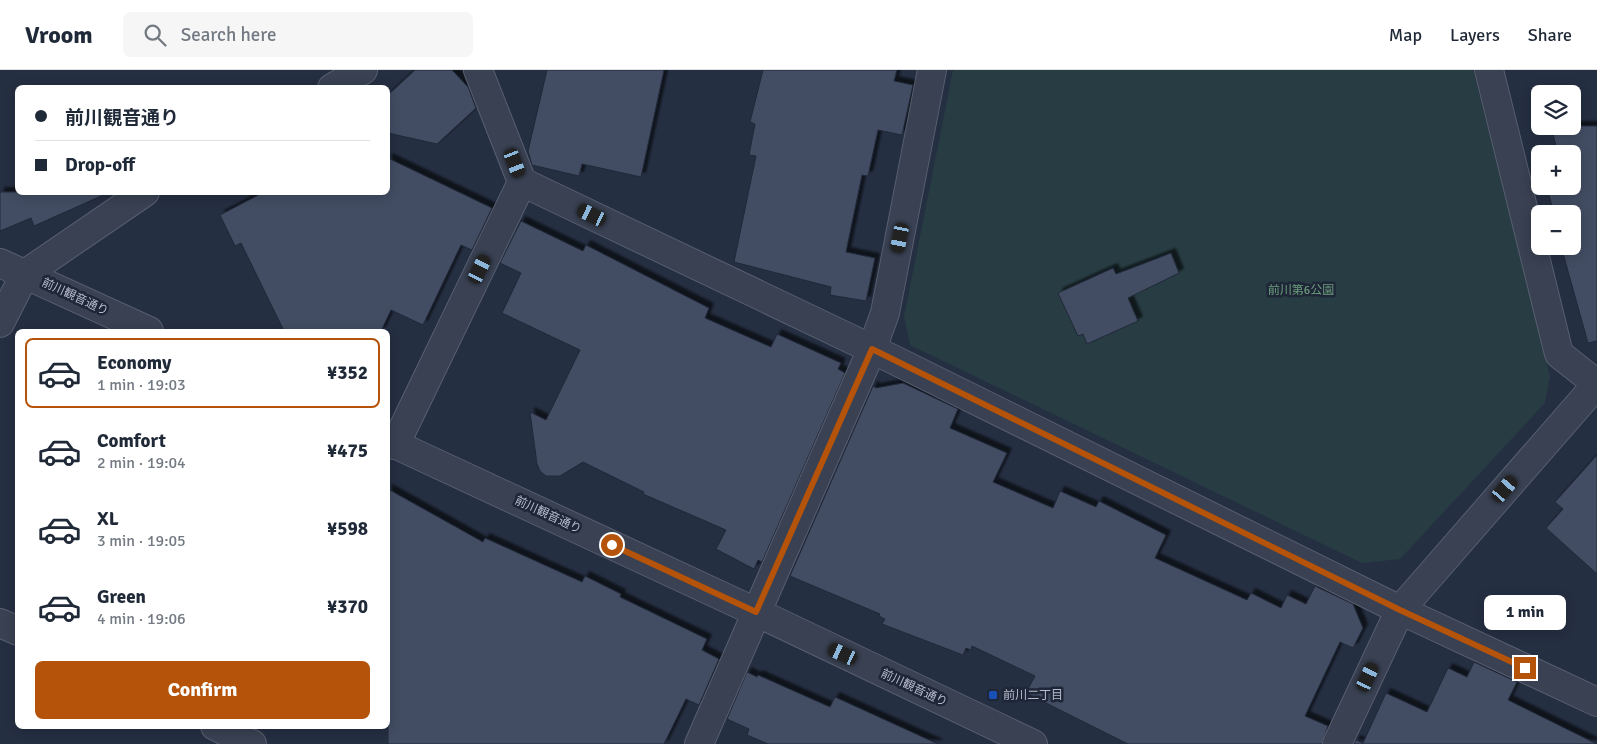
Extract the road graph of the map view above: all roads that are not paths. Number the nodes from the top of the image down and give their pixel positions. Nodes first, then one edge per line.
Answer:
1 (363, 70) edge
2 (478, 70) edge
3 (932, 70) edge
4 (1489, 70) edge
5 (337, 85) edge
6 (522, 182) junction
7 (141, 195) edge
8 (0, 263) edge
9 (25, 274) junction
10 (0, 323) edge
11 (145, 329) edge
12 (872, 349) junction
13 (1597, 384) edge
14 (391, 443) edge
15 (1400, 610) junction
16 (756, 612) junction
17 (0, 623) edge
18 (15, 630) edge
19 (1597, 702) edge
20 (221, 729) edge
21 (252, 744) edge
22 (699, 744) edge
23 (1033, 744) edge
24 (1337, 744) edge

1 - 5 street
2 - 6 street
3 - 12 street
4 - 13 street
6 - 12 street
6 - 14 street
7 - 9 street
8 - 9 street, 前川観音通り
9 - 10 street
9 - 11 street, 前川観音通り
12 - 15 street
12 - 16 street
13 - 15 street
14 - 16 street, 前川観音通り
15 - 19 street
15 - 24 street
16 - 22 street
16 - 23 street, 前川観音通り
17 - 18 street
20 - 21 street

